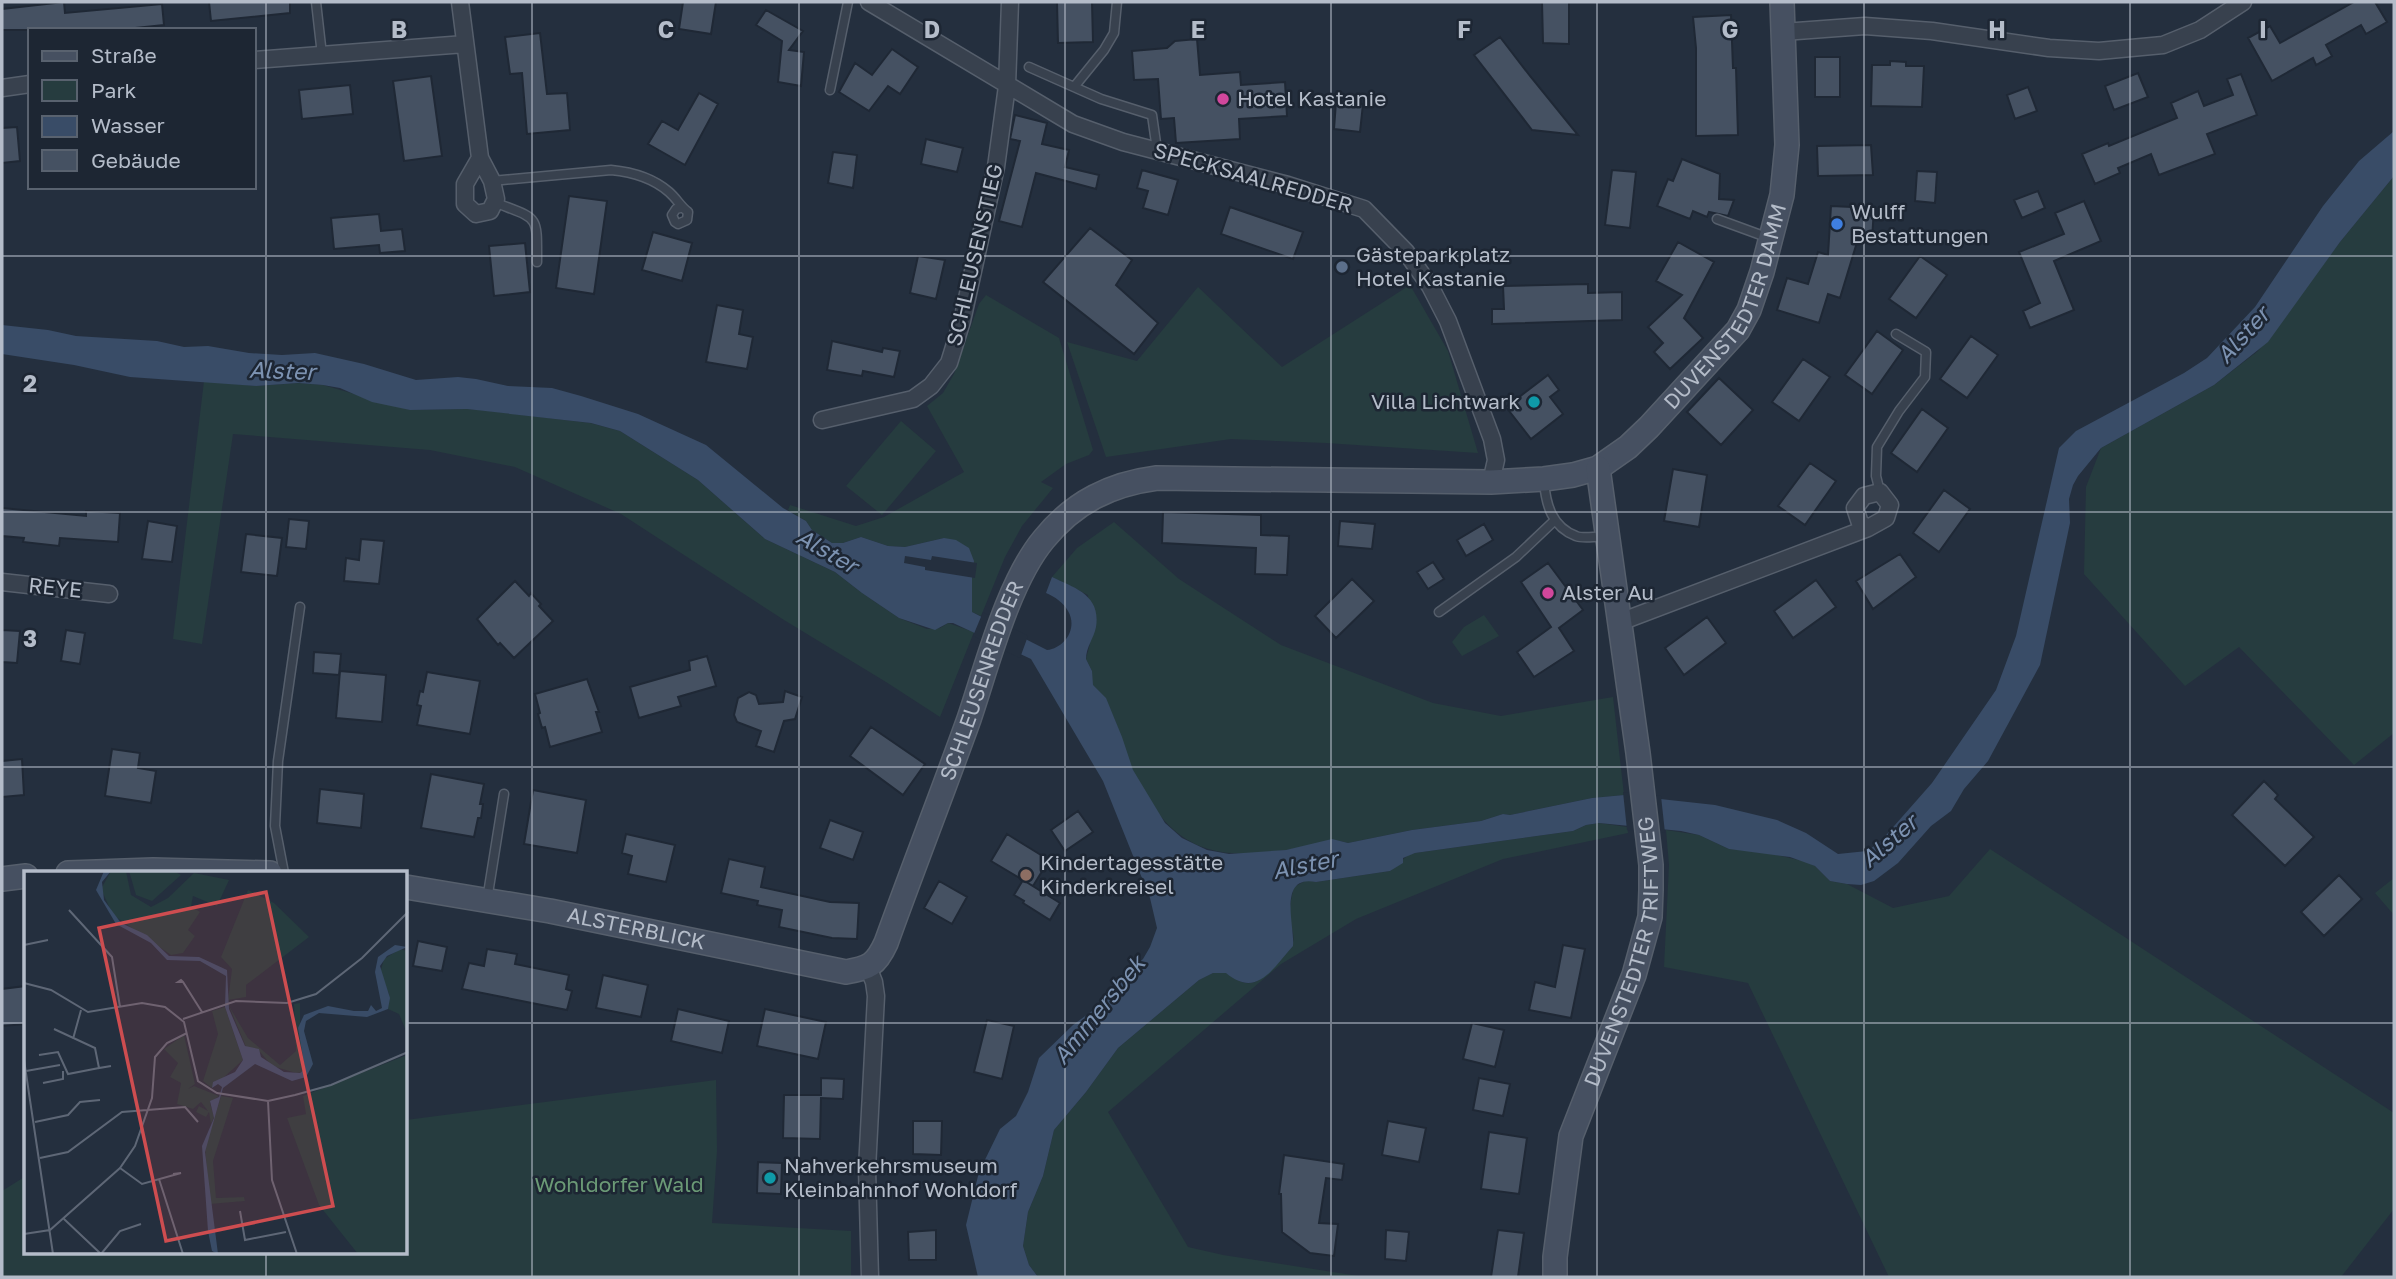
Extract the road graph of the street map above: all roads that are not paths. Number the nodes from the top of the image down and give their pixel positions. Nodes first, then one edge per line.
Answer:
1 (316, 2) edge
2 (460, 2) edge
3 (848, 2) edge
4 (869, 2) edge
5 (1010, 2) edge
6 (1117, 2) edge
7 (1783, 2) edge
8 (2243, 2) edge
9 (1783, 32) junction
10 (465, 44) junction
11 (322, 55) junction
12 (256, 60) edge
13 (1029, 67) dead end
14 (28, 85) edge
15 (1007, 86) junction
16 (1074, 87) junction
17 (2, 88) edge
18 (830, 90) dead end
19 (1157, 150) junction
20 (480, 158) junction
21 (492, 180) junction
22 (495, 202) junction
23 (680, 208) dead end
24 (1717, 219) dead end
25 (1772, 239) junction
26 (537, 262) dead end
27 (1896, 334) dead end
28 (822, 420) dead end
29 (1598, 468) junction
30 (1544, 479) junction
31 (1491, 482) junction
32 (1880, 492) junction
33 (1554, 521) junction
34 (1868, 528) junction
35 (1608, 536) junction
36 (2, 582) edge
37 (109, 594) dead end
38 (300, 607) dead end
39 (1439, 612) dead end
40 (1620, 622) junction
41 (504, 794) dead end
42 (125, 871) edge
43 (192, 871) edge
44 (284, 871) edge
45 (24, 876) edge
46 (2, 878) edge
47 (408, 887) edge
48 (487, 900) junction
49 (868, 967) junction
50 (870, 1277) edge
51 (1555, 1277) edge

1 - 11 lane
2 - 10 street
3 - 18 lane
4 - 15 street, SPECKSAALREDDER
5 - 15 street, SCHLEUSENSTIEG
6 - 16 lane
7 - 9 street, DUVENSTEDTER DAMM
8 - 9 street
9 - 25 street, DUVENSTEDTER DAMM
10 - 11 street
10 - 20 street
11 - 12 street
13 - 16 lane
14 - 17 street
15 - 19 street, SPECKSAALREDDER
15 - 28 street, SCHLEUSENSTIEG
16 - 19 lane
19 - 31 street, SPECKSAALREDDER
20 - 21 street
20 - 22 street
21 - 22 street
21 - 23 lane
22 - 26 lane
24 - 25 lane
25 - 29 street, DUVENSTEDTER DAMM
27 - 32 lane
29 - 30 street, DUVENSTEDTER DAMM
29 - 35 street, DUVENSTEDTER TRIFTWEG
30 - 31 street, DUVENSTEDTER DAMM
30 - 33 lane
31 - 49 street, SCHLEUSENREDDER
32 - 34 street
32 - 34 street
33 - 35 lane
33 - 39 lane
34 - 40 street
35 - 40 street, DUVENSTEDTER TRIFTWEG
36 - 37 street, REYE
38 - 44 lane
40 - 51 street, DUVENSTEDTER TRIFTWEG
41 - 48 lane
42 - 43 street
45 - 46 street
47 - 48 street, ALSTERBLICK
48 - 49 street, ALSTERBLICK
49 - 50 street

